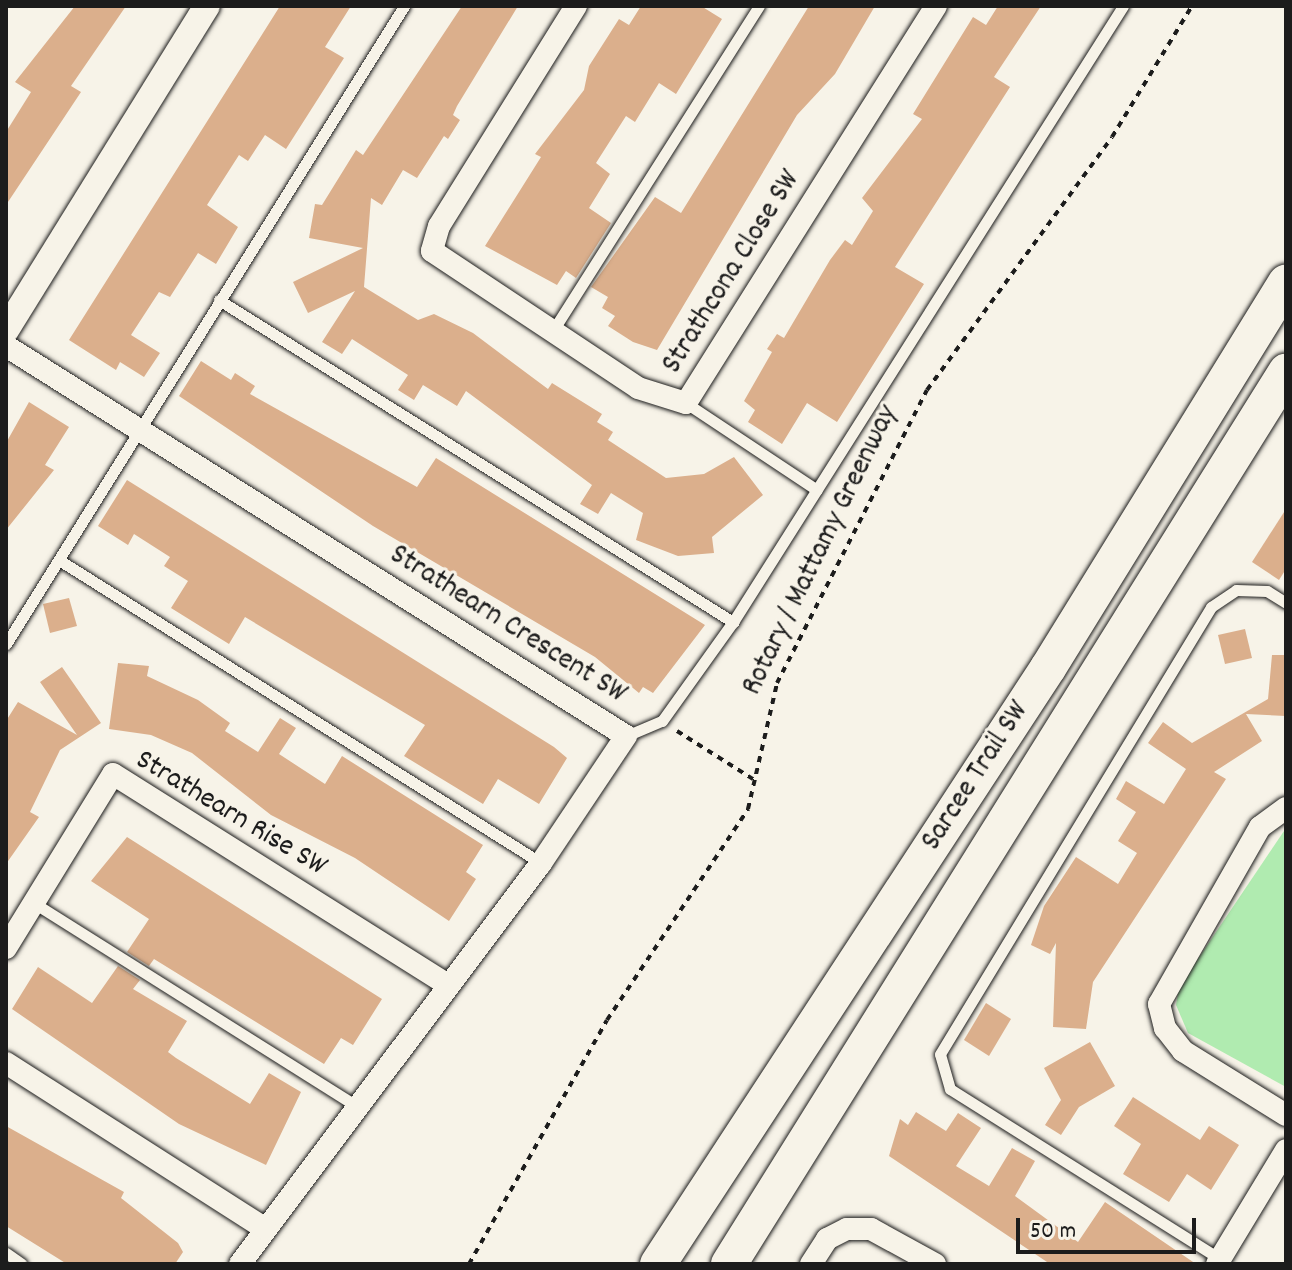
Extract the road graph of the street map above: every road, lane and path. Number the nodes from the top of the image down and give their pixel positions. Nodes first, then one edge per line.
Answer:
1 (207, 6) edge
2 (404, 6) edge
3 (576, 6) edge
4 (759, 6) edge
5 (936, 6) edge
6 (1123, 6) edge
7 (1192, 6) edge
8 (1286, 282) edge
9 (219, 300) junction
10 (6, 330) edge
11 (552, 332) junction
12 (6, 346) edge
13 (1286, 372) edge
14 (686, 403) junction
15 (140, 430) junction
16 (817, 490) junction
17 (59, 560) junction
18 (1286, 603) edge
19 (733, 622) junction
20 (6, 644) edge
21 (662, 721) junction
22 (626, 736) junction
23 (753, 779) junction
24 (1286, 808) edge
25 (541, 863) junction
26 (34, 903) junction
27 (6, 948) edge
28 (447, 984) junction
29 (6, 1063) edge
30 (358, 1107) junction
31 (1286, 1115) edge
32 (1286, 1150) edge
33 (697, 1208) junction
34 (266, 1229) junction
35 (6, 1253) edge
36 (1219, 1262) edge
37 (22, 1264) edge
38 (240, 1264) edge
39 (469, 1264) edge
40 (648, 1264) edge
41 (658, 1264) edge
42 (729, 1264) edge
43 (811, 1264) edge
44 (935, 1264) edge

1 - 10 street
2 - 9 lane
3 - 11 street, Strathcona Close SW
4 - 11 lane
5 - 14 street, Strathcona Close SW
6 - 16 lane
7 - 23 path, Rotary / Mattamy Greenway
8 - 33 highway, Sarcee Trail SW
9 - 15 lane
9 - 19 lane
11 - 14 street, Strathcona Close SW
12 - 15 street, Strathearn Crescent SW
13 - 42 highway, Sarcee Trail SW
14 - 16 lane
15 - 17 lane
15 - 22 street, Strathearn Crescent SW
16 - 19 lane
17 - 20 lane
17 - 25 lane
18 - 36 lane
19 - 21 lane
21 - 22 lane
21 - 23 path
22 - 25 street, Strathearn Crescent SW
23 - 39 path, Rotary / Mattamy Greenway
24 - 31 street
25 - 28 street, Strathearn Crescent SW
26 - 27 street, Strathearn Rise SW
26 - 28 street, Strathearn Rise SW
26 - 30 lane
28 - 30 street, Strathearn Crescent SW
29 - 34 street
30 - 34 street, Strathearn Crescent SW
32 - 36 street
33 - 40 highway
33 - 41 highway, Sarcee Trail SW
34 - 38 street, Strathearn Crescent SW
35 - 37 lane
43 - 44 street

